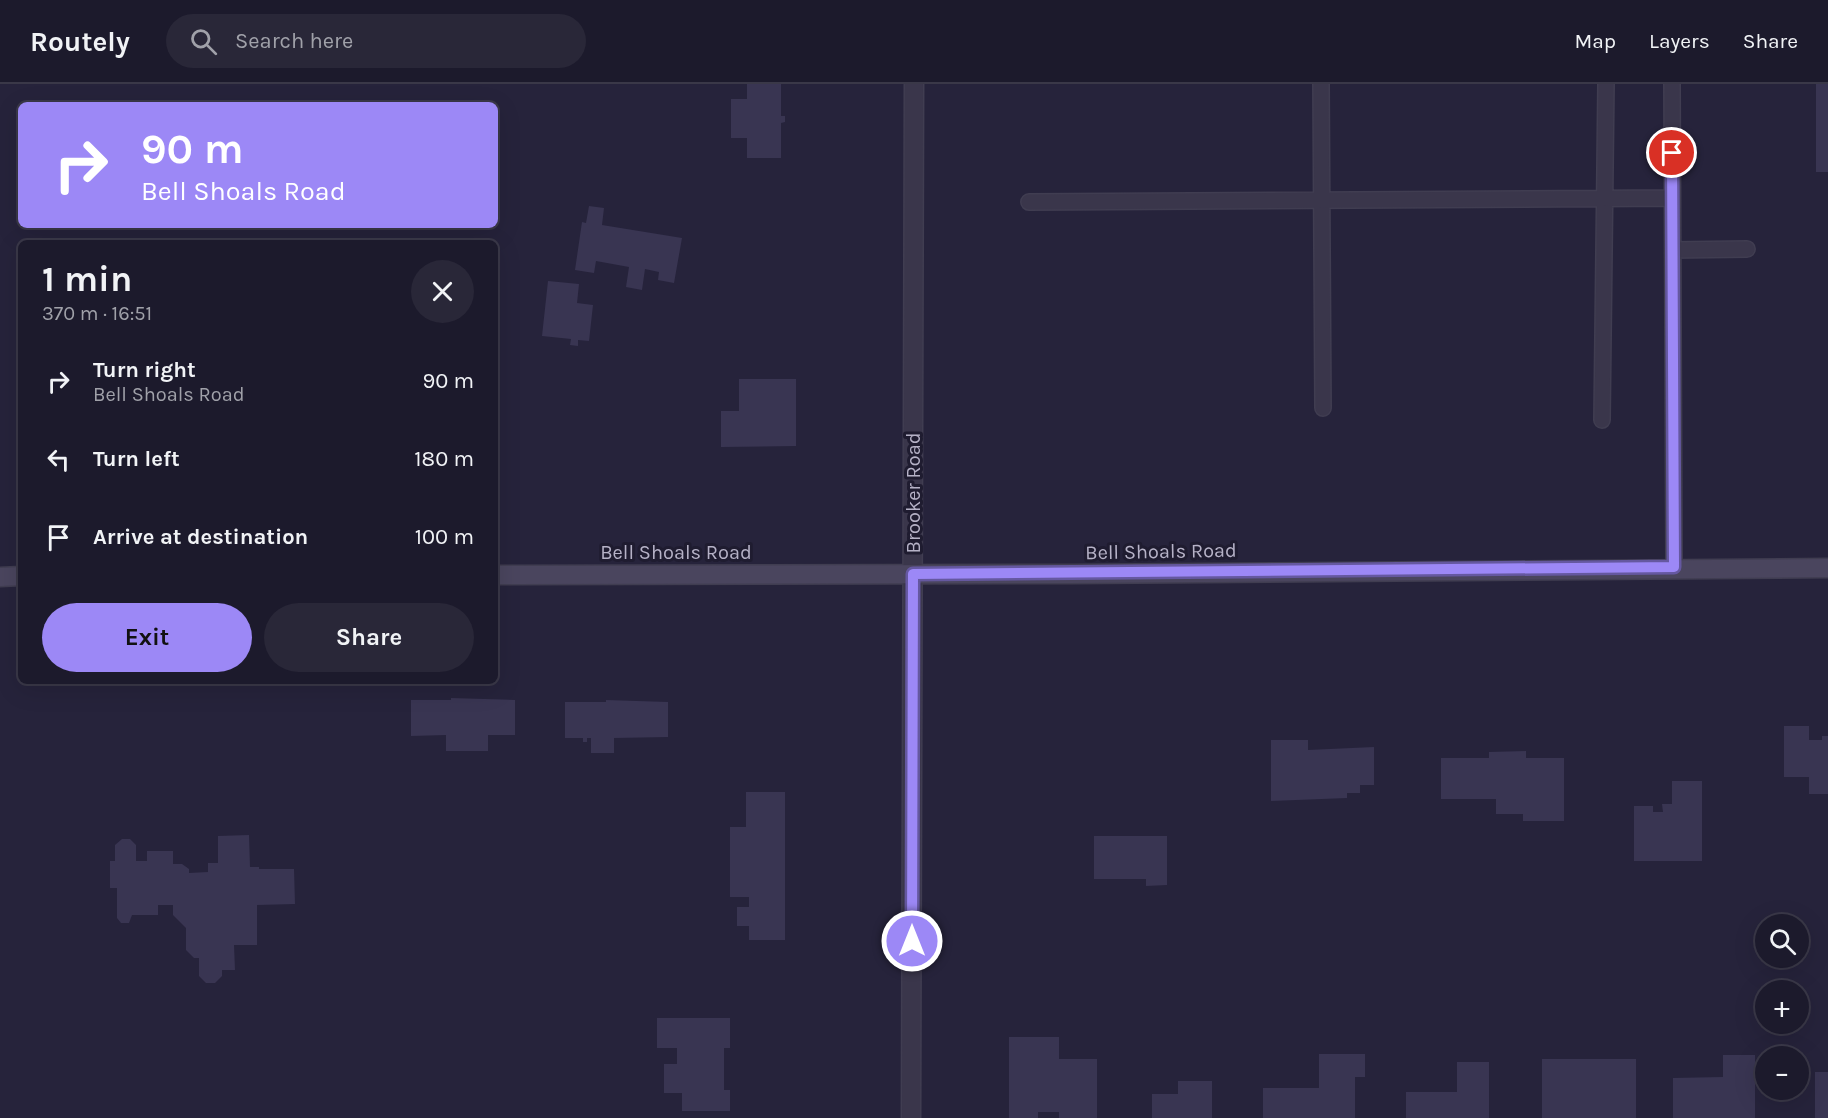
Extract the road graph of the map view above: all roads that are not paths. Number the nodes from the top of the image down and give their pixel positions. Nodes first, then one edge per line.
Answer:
1 (914, 84) edge
2 (1321, 84) edge
3 (1606, 84) edge
4 (1672, 84) edge
5 (1672, 198) junction
6 (1605, 199) junction
7 (1322, 200) junction
8 (1029, 202) dead end
9 (1747, 249) dead end
10 (1673, 250) junction
11 (1323, 408) dead end
12 (1602, 420) dead end
13 (1674, 567) junction
14 (1828, 568) edge
15 (913, 574) junction
16 (498, 575) edge
17 (18, 576) edge
18 (0, 577) edge
19 (911, 1118) edge

1 - 15 street, Brooker Road
2 - 7 lane
3 - 6 lane
4 - 5 lane
5 - 6 lane
5 - 10 lane
6 - 7 lane
6 - 12 lane
7 - 8 lane
7 - 11 lane
9 - 10 lane
10 - 13 lane
13 - 14 main road, Bell Shoals Road
13 - 15 main road, Bell Shoals Road
15 - 16 main road, Bell Shoals Road
15 - 19 street, Brooker Road
17 - 18 main road

